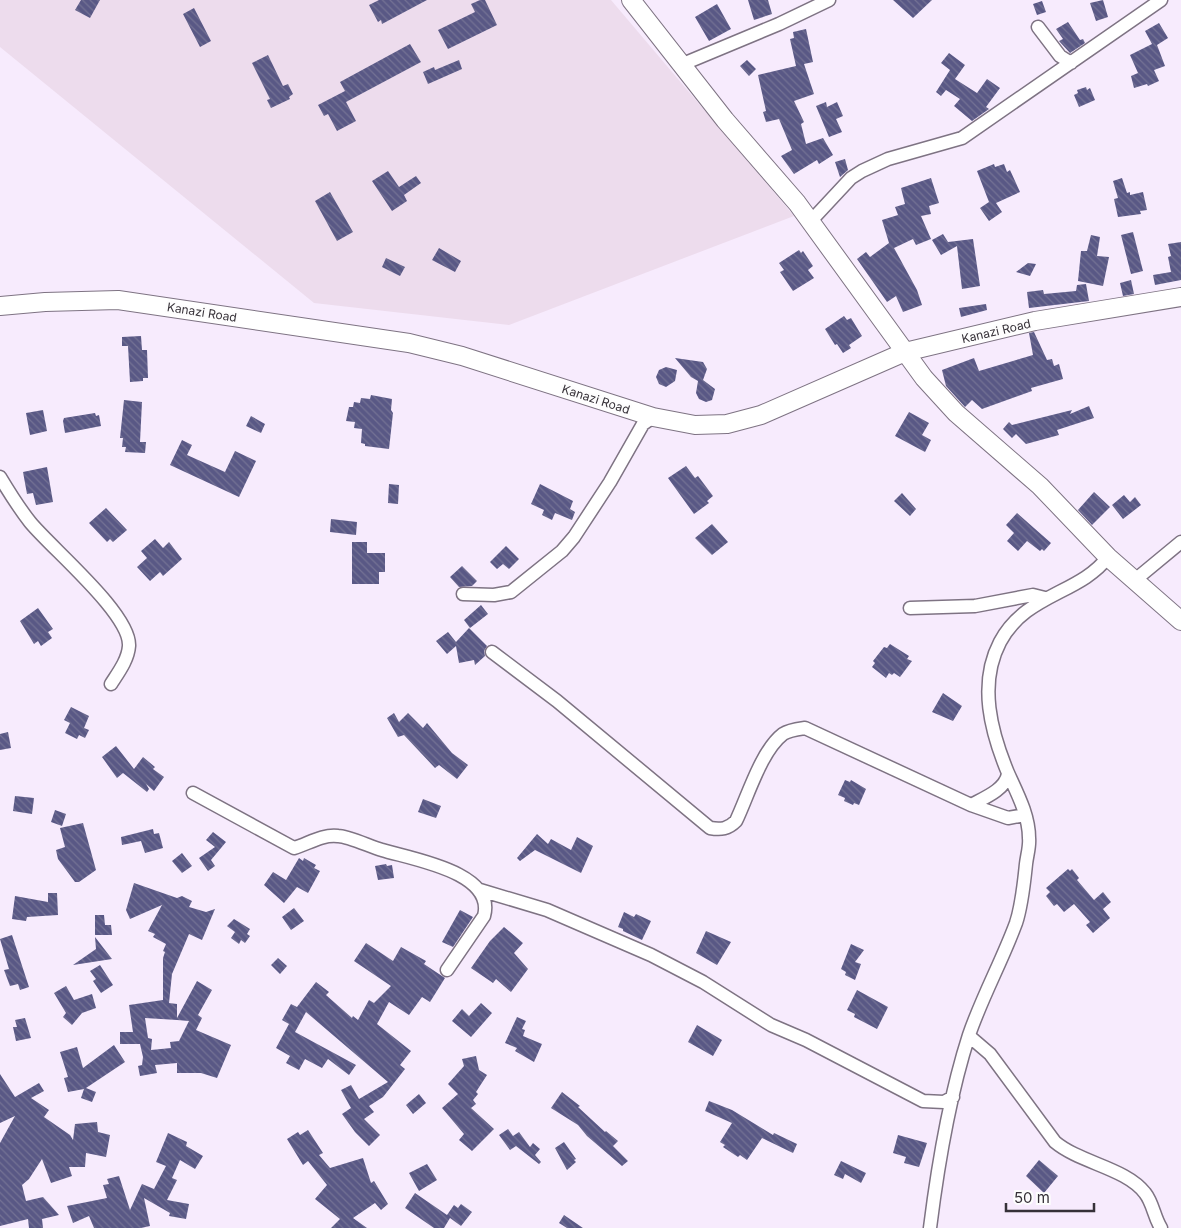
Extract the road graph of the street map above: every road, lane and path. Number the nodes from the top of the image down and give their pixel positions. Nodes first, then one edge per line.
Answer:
1 (631, 0) edge
2 (829, 0) edge
3 (1161, 0) edge
4 (1038, 28) dead end
5 (1070, 62) junction
6 (683, 64) junction
7 (810, 222) junction
8 (1181, 297) edge
9 (0, 306) edge
10 (905, 352) junction
11 (653, 417) junction
12 (0, 477) edge
13 (1181, 542) edge
14 (1108, 557) junction
15 (1136, 580) junction
16 (463, 594) dead end
17 (1045, 598) junction
18 (910, 608) dead end
19 (1181, 621) edge
20 (492, 652) dead end
21 (111, 684) dead end
22 (1008, 774) junction
23 (193, 793) dead end
24 (971, 805) junction
25 (1025, 815) junction
26 (480, 890) junction
27 (447, 970) dead end
28 (969, 1036) junction
29 (953, 1097) junction
30 (930, 1228) edge
31 (1161, 1228) edge

1 - 6 main road
2 - 6 street
3 - 5 street
4 - 5 street
5 - 7 street
6 - 7 main road
7 - 10 main road
8 - 10 main road, Kanazi Road
9 - 11 main road, Kanazi Road
10 - 11 main road, Kanazi Road
10 - 14 main road
11 - 16 street
12 - 21 street
13 - 15 street
14 - 15 main road
14 - 17 street
15 - 19 main road
17 - 18 street
17 - 22 street
20 - 24 street
22 - 24 street
22 - 25 street
23 - 26 street
24 - 25 street
25 - 28 street
26 - 27 street
26 - 29 street
28 - 29 street
28 - 31 street
29 - 30 street

